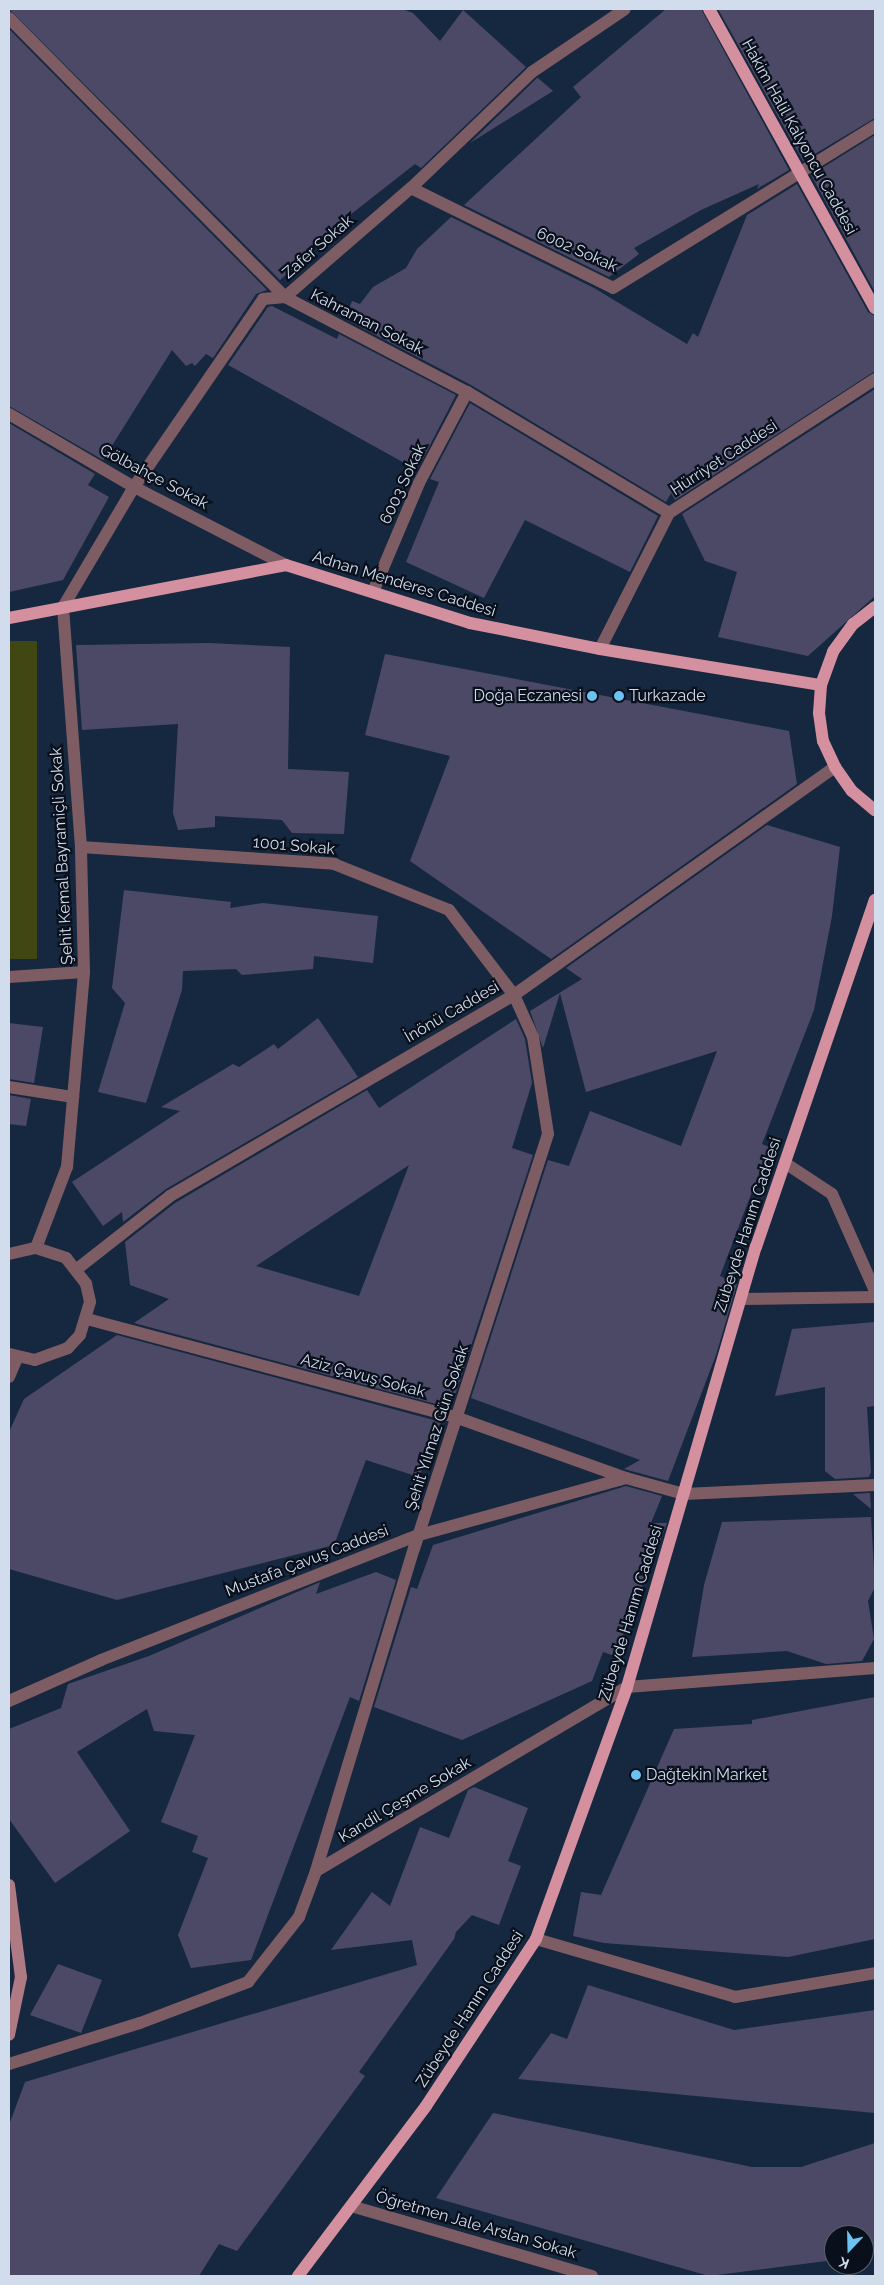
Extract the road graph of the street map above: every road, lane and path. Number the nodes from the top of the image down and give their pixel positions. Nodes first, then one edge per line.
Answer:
1 (625, 9) edge
2 (709, 9) edge
3 (9, 18) edge
4 (875, 126) edge
5 (799, 171) junction
6 (412, 188) junction
7 (285, 297) junction
8 (875, 308) edge
9 (875, 380) edge
10 (467, 392) junction
11 (9, 414) edge
12 (134, 487) junction
13 (669, 513) junction
14 (286, 565) junction
15 (373, 592) junction
16 (63, 607) junction
17 (875, 607) edge
18 (9, 618) edge
19 (600, 649) junction
20 (821, 685) junction
21 (835, 767) junction
22 (875, 810) edge
23 (81, 847) junction
24 (875, 900) edge
25 (84, 972) junction
26 (9, 977) edge
27 (514, 995) junction
28 (9, 1087) edge
29 (73, 1097) junction
30 (785, 1163) junction
31 (36, 1248) junction
32 (9, 1254) edge
33 (77, 1269) junction
34 (875, 1291) edge
35 (875, 1297) edge
36 (741, 1298) junction
37 (87, 1319) junction
38 (13, 1356) edge
39 (9, 1377) edge
40 (458, 1418) junction
41 (626, 1478) junction
42 (875, 1485) edge
43 (684, 1494) junction
44 (419, 1535) junction
45 (875, 1668) edge
46 (627, 1687) junction
47 (9, 1701) edge
48 (316, 1871) junction
49 (9, 1885) edge
50 (536, 1939) junction
51 (875, 1973) edge
52 (9, 2035) edge
53 (9, 2064) edge
54 (351, 2206) junction
55 (298, 2276) edge
56 (592, 2276) edge

1 - 6 street, Zafer Sokak
2 - 5 main road, Hakim Halil Kalyoncu Caddesi
3 - 7 street, Kahraman Sokak
4 - 5 street
5 - 6 street, 6002 Sokak
5 - 8 main road, Hakim Halil Kalyoncu Caddesi
6 - 7 street, Zafer Sokak
7 - 10 street, Kahraman Sokak
7 - 12 street, Zafer Sokak
9 - 13 street, Hürriyet Caddesi
10 - 13 street, Kahraman Sokak
10 - 15 street, 6003 Sokak
11 - 12 street, Gölbahçe Sokak
12 - 14 street, Gölbahçe Sokak
12 - 16 street, Zafer Sokak
13 - 19 street, Hürriyet Caddesi
14 - 15 main road, Adnan Menderes Caddesi
14 - 16 main road, Adnan Menderes Caddesi
15 - 19 main road, Adnan Menderes Caddesi
16 - 18 main road, Adnan Menderes Caddesi
16 - 23 street, Şehit Kemal Bayramiçli Sokak
17 - 20 main road
19 - 20 main road, Adnan Menderes Caddesi
20 - 21 main road
21 - 22 main road
21 - 27 street, İnönü Caddesi
23 - 25 street, Şehit Kemal Bayramiçli Sokak
23 - 27 street, 1001 Sokak
24 - 30 main road, Zübeyde Hanım Caddesi
25 - 26 street
25 - 29 street, Şehit Kemal Bayramiçli Sokak
27 - 33 street, İnönü Caddesi
27 - 40 street, Şehit Yılmaz Gün Sokak
28 - 29 street
29 - 31 street, Şehit Kemal Bayramiçli Sokak
30 - 34 street
30 - 36 main road, Zübeyde Hanım Caddesi
31 - 32 street
31 - 33 street
33 - 37 street
35 - 36 street
36 - 43 main road, Zübeyde Hanım Caddesi
37 - 38 street
37 - 40 street, Aziz Çavuş Sokak
38 - 39 street
40 - 41 street, Aziz Çavuş Sokak
40 - 44 street, Şehit Yılmaz Gün Sokak
41 - 43 street, Aziz Çavuş Sokak
41 - 44 street, Mustafa Çavuş Caddesi
42 - 43 street
43 - 46 main road, Zübeyde Hanım Caddesi
44 - 47 street, Mustafa Çavuş Caddesi
44 - 48 street, Şehit Yılmaz Gün Sokak
45 - 46 street, Kandil Çeşme Sokak
46 - 48 street, Kandil Çeşme Sokak
46 - 50 main road, Zübeyde Hanım Caddesi
48 - 53 street
49 - 52 main road
50 - 51 street
50 - 54 main road, Zübeyde Hanım Caddesi
54 - 55 main road, Zübeyde Hanım Caddesi
54 - 56 street, Öğretmen Jale Arslan Sokak

